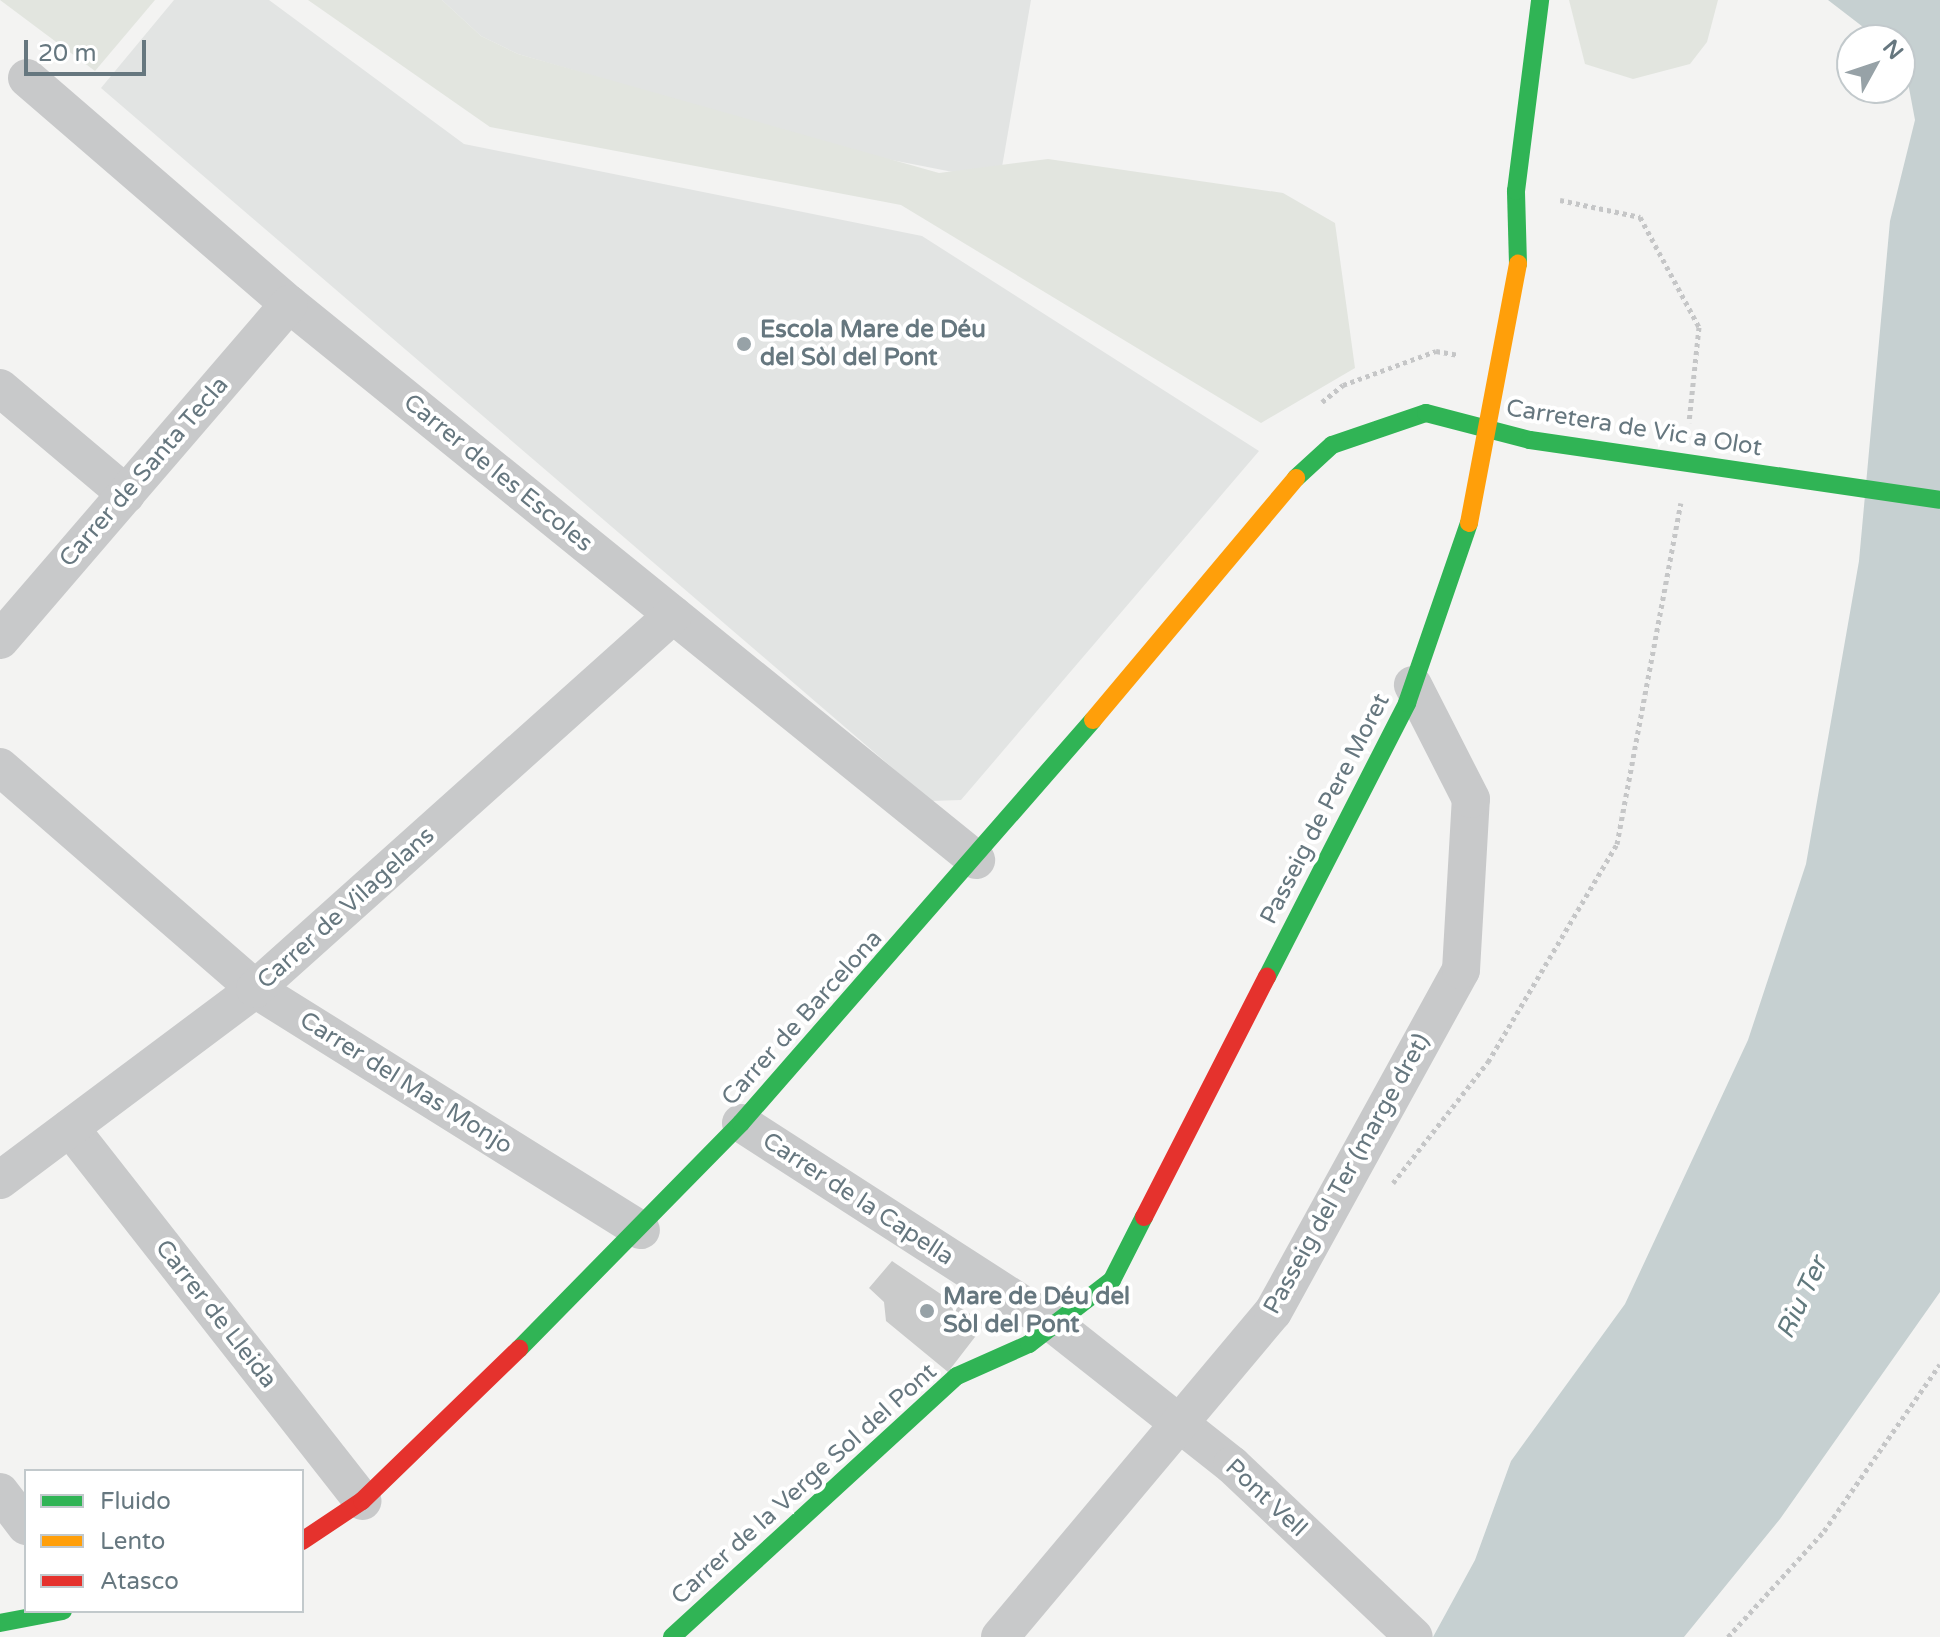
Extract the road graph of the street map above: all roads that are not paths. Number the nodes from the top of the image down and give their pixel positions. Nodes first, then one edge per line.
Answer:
1 (1540, 0) edge
2 (27, 78) dead end
3 (289, 304) junction
4 (0, 388) edge
5 (1292, 482) joint
6 (126, 494) junction
7 (1940, 500) edge
8 (673, 615) junction
9 (0, 640) edge
10 (1413, 685) junction
11 (0, 767) edge
12 (976, 860) junction
13 (255, 989) junction
14 (741, 1123) junction
15 (70, 1128) junction
16 (0, 1180) edge
17 (641, 1230) junction
18 (1056, 1326) junction
19 (1110, 1368) joint
20 (0, 1492) edge
21 (362, 1501) junction
22 (24, 1523) edge
23 (304, 1540) edge
24 (52, 1613) edge
25 (0, 1623) edge
26 (672, 1637) edge
27 (1000, 1637) edge
28 (1414, 1637) edge

1 - 10 street, Passeig de Pere Moret
2 - 3 street, Carrer de les Escoles
3 - 6 street, Carrer de Santa Tecla
3 - 8 street, Carrer de les Escoles
4 - 6 street
5 - 7 street, Carretera de Vic a Olot
5 - 12 street, Carrer de Barcelona
6 - 9 street, Carrer de Santa Tecla
8 - 12 street, Carrer de les Escoles
8 - 13 street, Carrer de Vilagelans
10 - 18 street, Passeig de Pere Moret
10 - 27 street, Passeig del Ter (marge dret)
11 - 13 street, Carrer del Mas Monjo
12 - 14 street, Carrer de Barcelona
13 - 15 street, Carrer de Vilagelans
13 - 17 street, Carrer del Mas Monjo
14 - 17 street, Carrer de Barcelona
14 - 18 street, Carrer de la Capella
15 - 16 street, Carrer de Vilagelans
15 - 21 street, Carrer de Lleida
17 - 21 street, Carrer de Barcelona
18 - 19 street, Carrer de la Capella
18 - 26 street, Carrer de la Verge Sol del Pont
19 - 28 street, Pont Vell
20 - 22 street
21 - 23 street, Carrer de Barcelona
24 - 25 street

